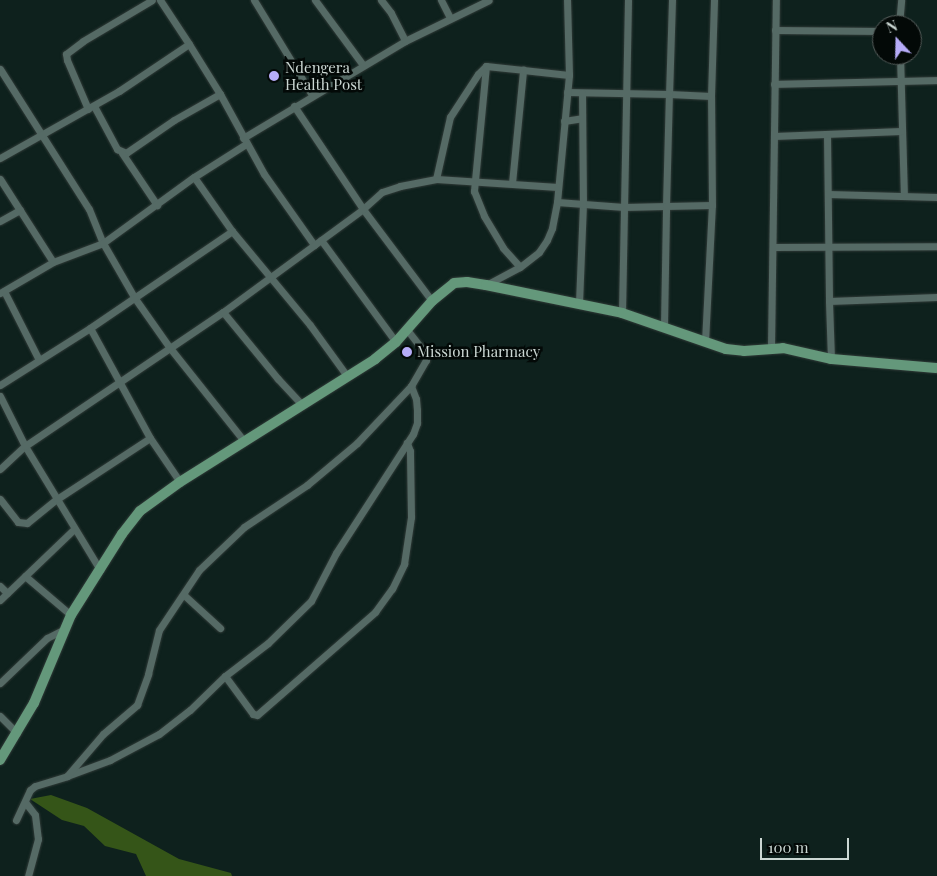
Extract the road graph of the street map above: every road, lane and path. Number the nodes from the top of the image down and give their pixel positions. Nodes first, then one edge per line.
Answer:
1 (152, 0) edge
2 (160, 0) edge
3 (254, 0) edge
4 (315, 0) edge
5 (381, 0) edge
6 (441, 0) edge
7 (489, 0) edge
8 (567, 0) edge
9 (628, 0) edge
10 (672, 0) edge
11 (714, 0) edge
12 (776, 0) edge
13 (901, 0) edge
14 (900, 15) edge
15 (450, 18) junction
16 (775, 30) junction
17 (872, 31) edge
18 (405, 41) junction
19 (189, 44) junction
20 (363, 65) junction
21 (900, 65) edge
22 (486, 66) junction
23 (0, 69) edge
24 (523, 70) junction
25 (569, 75) junction
26 (937, 80) edge
27 (900, 82) junction
28 (774, 84) junction
29 (567, 92) junction
30 (582, 93) junction
31 (220, 94) junction
32 (628, 94) junction
33 (669, 94) junction
34 (312, 96) junction
35 (711, 96) junction
36 (294, 106) junction
37 (91, 107) junction
38 (582, 118) junction
39 (564, 122) junction
40 (901, 131) junction
41 (42, 135) junction
42 (827, 135) junction
43 (774, 136) junction
44 (245, 141) junction
45 (122, 153) junction
46 (0, 158) edge
47 (194, 177) junction
48 (0, 179) edge
49 (436, 179) junction
50 (474, 181) junction
51 (512, 183) junction
52 (558, 187) junction
53 (828, 194) junction
54 (904, 196) junction
55 (937, 197) edge
56 (557, 202) junction
57 (156, 205) junction
58 (583, 205) junction
59 (712, 205) junction
60 (666, 206) junction
61 (624, 207) junction
62 (363, 209) junction
63 (20, 210) junction
64 (0, 222) edge
65 (232, 231) junction
66 (321, 240) junction
67 (103, 243) junction
68 (314, 245) junction
69 (937, 246) edge
70 (829, 247) junction
71 (773, 248) junction
72 (53, 262) junction
73 (520, 267) junction
74 (271, 277) junction
75 (486, 285) junction
76 (2, 292) edge
77 (134, 297) junction
78 (937, 297) edge
79 (432, 301) junction
80 (829, 301) junction
81 (579, 303) junction
82 (223, 312) junction
83 (622, 313) junction
84 (664, 326) junction
85 (90, 328) junction
86 (406, 330) junction
87 (396, 342) junction
88 (704, 342) junction
89 (170, 348) junction
90 (771, 348) junction
91 (831, 359) junction
92 (39, 360) junction
93 (937, 368) edge
94 (347, 376) junction
95 (118, 383) junction
96 (0, 385) edge
97 (411, 386) junction
98 (0, 396) edge
99 (302, 405) junction
100 (150, 438) junction
101 (244, 441) junction
102 (407, 443) junction
103 (25, 446) junction
104 (0, 469) edge
105 (180, 482) junction
106 (0, 499) edge
107 (56, 499) junction
108 (74, 528) junction
109 (100, 570) junction
110 (25, 576) junction
111 (0, 586) edge
112 (7, 593) junction
113 (184, 595) junction
114 (0, 600) edge
115 (71, 615) junction
116 (220, 628) dead end
117 (63, 630) junction
118 (225, 676) junction
119 (0, 683) edge
120 (0, 716) edge
121 (17, 732) junction
122 (0, 760) edge
123 (67, 776) junction
124 (25, 802) junction
125 (16, 820) dead end
126 (28, 876) edge

1 - 37 street
2 - 19 street
3 - 34 street
4 - 20 street
5 - 18 street
6 - 15 street
7 - 15 street
8 - 25 street
9 - 32 street
10 - 33 street
11 - 35 street
12 - 16 street
13 - 14 street
15 - 18 street
16 - 17 street
16 - 28 street
18 - 20 street
19 - 31 street
19 - 37 street
20 - 34 street
21 - 27 street
22 - 24 street
22 - 49 street
22 - 50 street
23 - 41 street
24 - 25 street
24 - 51 street
25 - 29 street
26 - 27 street
27 - 28 street
27 - 40 street
28 - 43 street
29 - 30 street
29 - 39 street
30 - 32 street
30 - 38 street
31 - 44 street
31 - 45 street
32 - 33 street
32 - 61 street
33 - 35 street
33 - 60 street
34 - 36 street
35 - 59 street
36 - 44 street
36 - 62 street
37 - 41 street
37 - 45 street
38 - 39 street
38 - 58 street
39 - 52 street
40 - 42 street
40 - 54 street
41 - 46 street
41 - 67 street
42 - 43 street
42 - 53 street
43 - 71 street
44 - 47 street
44 - 68 street
45 - 57 street
47 - 57 street
47 - 65 street
48 - 63 street
49 - 50 street
49 - 62 street
50 - 51 street
50 - 73 street
51 - 52 street
52 - 56 street
53 - 54 street
53 - 70 street
54 - 55 street
56 - 58 street
56 - 73 street
57 - 67 street
58 - 61 street
58 - 81 street
59 - 60 street
59 - 88 street
60 - 61 street
60 - 84 street
61 - 83 street
62 - 66 street
62 - 79 street
63 - 64 street
63 - 72 street
65 - 74 street
65 - 77 street
66 - 68 street
66 - 87 street
67 - 72 street
67 - 77 street
68 - 74 street
69 - 70 street
70 - 71 street
70 - 80 street
71 - 90 street
72 - 76 street
73 - 75 street
74 - 82 street
74 - 94 street
75 - 79 main road
75 - 81 main road
76 - 92 street
77 - 85 street
77 - 89 street
78 - 80 street
79 - 86 main road
80 - 91 street
81 - 83 main road
82 - 89 street
82 - 99 street
83 - 84 main road
84 - 88 main road
85 - 92 street
85 - 95 street
86 - 87 main road
86 - 97 street
87 - 94 main road
88 - 90 main road
89 - 95 street
89 - 101 street
90 - 91 main road
91 - 93 main road
92 - 96 street
94 - 99 main road
95 - 100 street
95 - 103 street
97 - 102 street
97 - 113 street
98 - 103 street
99 - 101 main road
100 - 105 street
100 - 107 street
101 - 105 main road
102 - 118 street
102 - 118 street
103 - 104 street
103 - 107 street
105 - 109 main road
106 - 107 street
107 - 108 street
108 - 109 street
108 - 110 street
109 - 115 main road
110 - 112 street
110 - 115 street
111 - 112 street
112 - 114 street
113 - 116 street
113 - 123 street
115 - 117 main road
117 - 119 street
117 - 121 main road
118 - 123 street
120 - 121 street
121 - 122 main road
123 - 124 street
124 - 125 street
124 - 126 street

